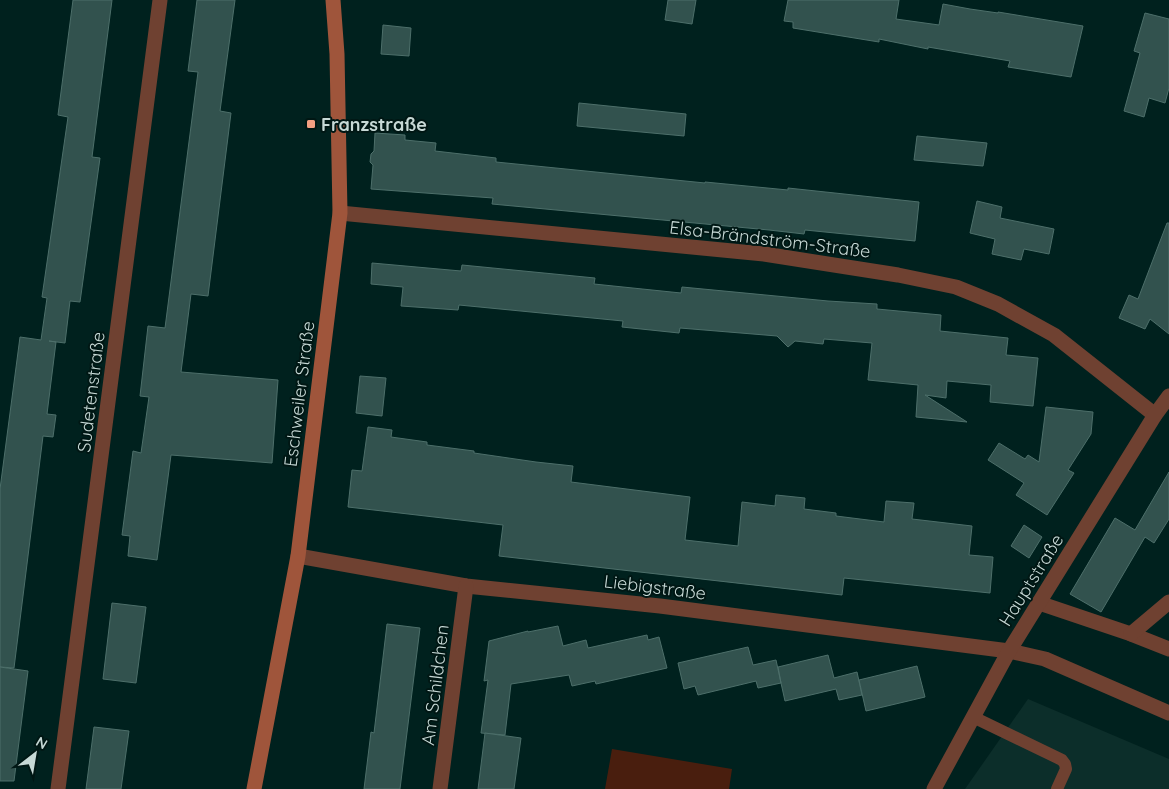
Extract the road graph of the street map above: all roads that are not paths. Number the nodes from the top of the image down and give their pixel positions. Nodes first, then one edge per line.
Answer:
1 (160, 0) edge
2 (334, 0) edge
3 (340, 213) junction
4 (1169, 396) edge
5 (1155, 415) junction
6 (298, 556) junction
7 (466, 586) junction
8 (1169, 602) edge
9 (1039, 603) junction
10 (1130, 634) junction
11 (1169, 649) edge
12 (1009, 651) junction
13 (1169, 713) edge
14 (973, 717) junction
15 (58, 789) edge
16 (254, 789) edge
17 (440, 789) edge
18 (934, 789) edge
19 (1057, 789) edge

1 - 15 street, Sudetenstraße
2 - 3 street, Eschweiler Straße
3 - 5 street, Elsa-Brändström-Straße
3 - 6 street, Eschweiler Straße
4 - 5 street, Hauptstraße
5 - 9 street, Hauptstraße
6 - 7 street, Liebigstraße
6 - 16 street, Eschweiler Straße
7 - 12 street, Liebigstraße
7 - 17 street, Am Schildchen
8 - 10 street
9 - 10 street
9 - 12 street, Hauptstraße
10 - 11 street
12 - 13 street, Liebigstraße
12 - 14 street, Hauptstraße
14 - 18 street, Hauptstraße
14 - 19 lane

